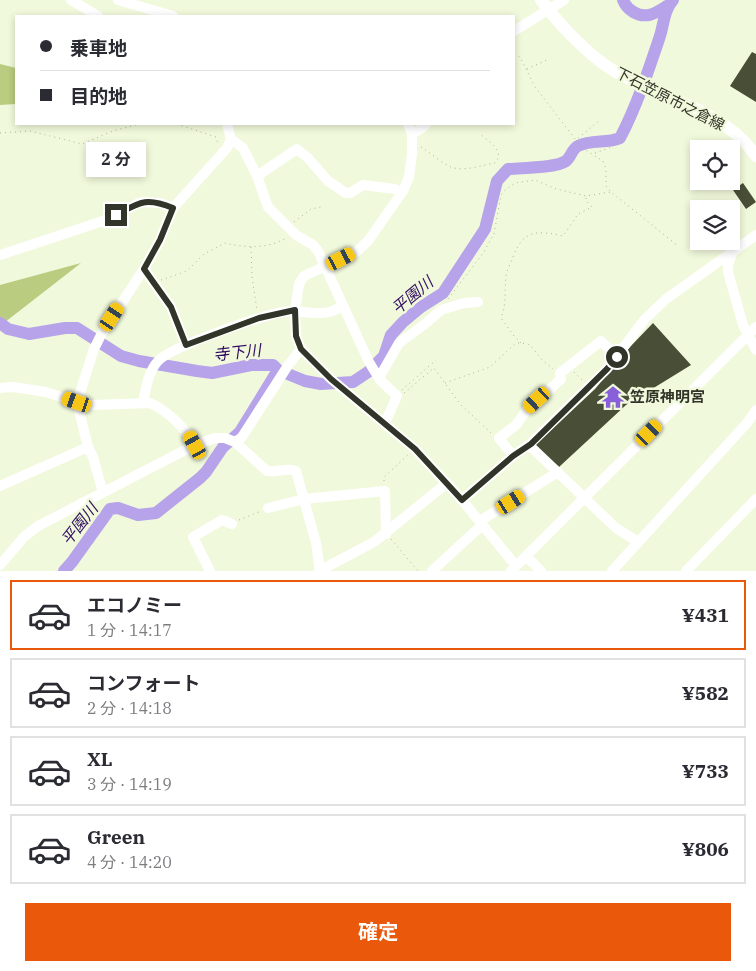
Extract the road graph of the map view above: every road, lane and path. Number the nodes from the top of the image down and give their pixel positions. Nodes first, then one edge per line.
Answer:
1 (72, 0) edge
2 (118, 0) edge
3 (564, 0) edge
4 (544, 5) edge
5 (96, 15) edge
6 (170, 15) edge
7 (515, 30) edge
8 (515, 54) edge
9 (549, 59) dead end
10 (526, 69) junction
11 (598, 120) dead end
12 (135, 125) edge
13 (180, 125) edge
14 (227, 125) edge
15 (408, 125) edge
16 (425, 125) edge
17 (0, 133) edge
18 (479, 133) dead end
19 (412, 138) junction
20 (624, 138) dead end
21 (232, 139) junction
22 (576, 140) junction
23 (594, 154) junction
24 (221, 156) junction
25 (756, 156) edge
26 (257, 176) junction
27 (402, 192) junction
28 (611, 192) junction
29 (586, 196) junction
30 (321, 207) dead end
31 (173, 208) junction
32 (287, 227) junction
33 (296, 235) junction
34 (756, 235) edge
35 (251, 246) junction
36 (678, 246) dead end
37 (732, 253) junction
38 (0, 255) edge
39 (326, 267) junction
40 (144, 269) junction
41 (155, 286) junction
42 (478, 302) dead end
43 (343, 306) junction
44 (295, 310) junction
45 (441, 310) junction
46 (259, 318) junction
47 (752, 330) edge
48 (521, 343) junction
49 (186, 345) junction
50 (301, 349) junction
51 (756, 350) edge
52 (617, 357) junction
53 (436, 360) dead end
54 (569, 366) junction
55 (560, 373) junction
56 (377, 376) junction
57 (445, 384) junction
58 (589, 387) junction
59 (0, 388) edge
60 (397, 396) junction
61 (77, 402) junction
62 (142, 403) junction
63 (756, 410) edge
64 (385, 423) junction
65 (499, 438) junction
66 (230, 440) junction
67 (195, 445) junction
68 (529, 445) junction
69 (88, 447) junction
70 (415, 449) junction
71 (513, 456) junction
72 (558, 472) junction
73 (447, 483) junction
74 (0, 486) edge
75 (385, 491) junction
76 (103, 493) junction
77 (585, 497) junction
78 (304, 499) junction
79 (756, 499) edge
80 (462, 500) junction
81 (268, 508) joint
82 (481, 523) junction
83 (232, 524) joint
84 (386, 534) junction
85 (638, 542) junction
86 (526, 556) junction
87 (0, 565) edge
88 (514, 568) edge
89 (210, 571) edge
90 (320, 571) edge
91 (418, 571) edge
92 (432, 571) edge
93 (541, 571) edge
94 (612, 571) edge
95 (686, 571) edge

1 - 5 street
2 - 6 street
3 - 4 street
4 - 7 street
4 - 25 main road, 下石笠原市之倉線
8 - 10 path
9 - 10 path
10 - 22 path
11 - 22 path
12 - 17 path
13 - 24 path
14 - 21 street
15 - 19 street
16 - 19 street
18 - 19 path
19 - 27 street
20 - 23 path
21 - 24 street
21 - 26 street
22 - 23 path
23 - 28 path
24 - 31 street
26 - 27 street
26 - 32 street
27 - 39 street
28 - 29 path
28 - 36 path
29 - 45 path
29 - 48 path
30 - 32 path
31 - 38 street
31 - 40 street
32 - 33 street
33 - 35 path
33 - 39 street
34 - 37 street
35 - 41 path
35 - 46 path
37 - 47 street
37 - 52 street
39 - 43 street
39 - 44 street
40 - 41 street
40 - 61 street
41 - 49 street
42 - 45 street
43 - 44 street
43 - 56 street
44 - 46 street
44 - 50 street
45 - 56 street
46 - 49 street
47 - 51 street
47 - 77 street
48 - 55 path
48 - 57 path
49 - 62 street
50 - 64 street
50 - 66 street
52 - 54 street
52 - 58 street
53 - 60 path
54 - 55 street
54 - 58 path
55 - 65 street
56 - 60 street
57 - 60 path
57 - 65 path
58 - 68 street
59 - 61 street
60 - 64 street
61 - 62 street
61 - 69 street
62 - 67 street
63 - 85 street
64 - 70 street
65 - 71 street
66 - 67 street
66 - 78 street
67 - 76 street
68 - 71 street
68 - 72 street
69 - 74 street
69 - 76 street
70 - 73 street
70 - 75 path
71 - 80 street
72 - 77 street
72 - 82 street
73 - 80 street
73 - 84 street
75 - 78 street
75 - 84 street
76 - 87 street
77 - 85 street
77 - 86 street
78 - 81 street
78 - 90 street
79 - 95 street
80 - 82 street
81 - 83 path
82 - 88 street
82 - 92 street
83 - 89 street
84 - 90 street
84 - 91 path
85 - 94 street
86 - 88 street
86 - 93 street

